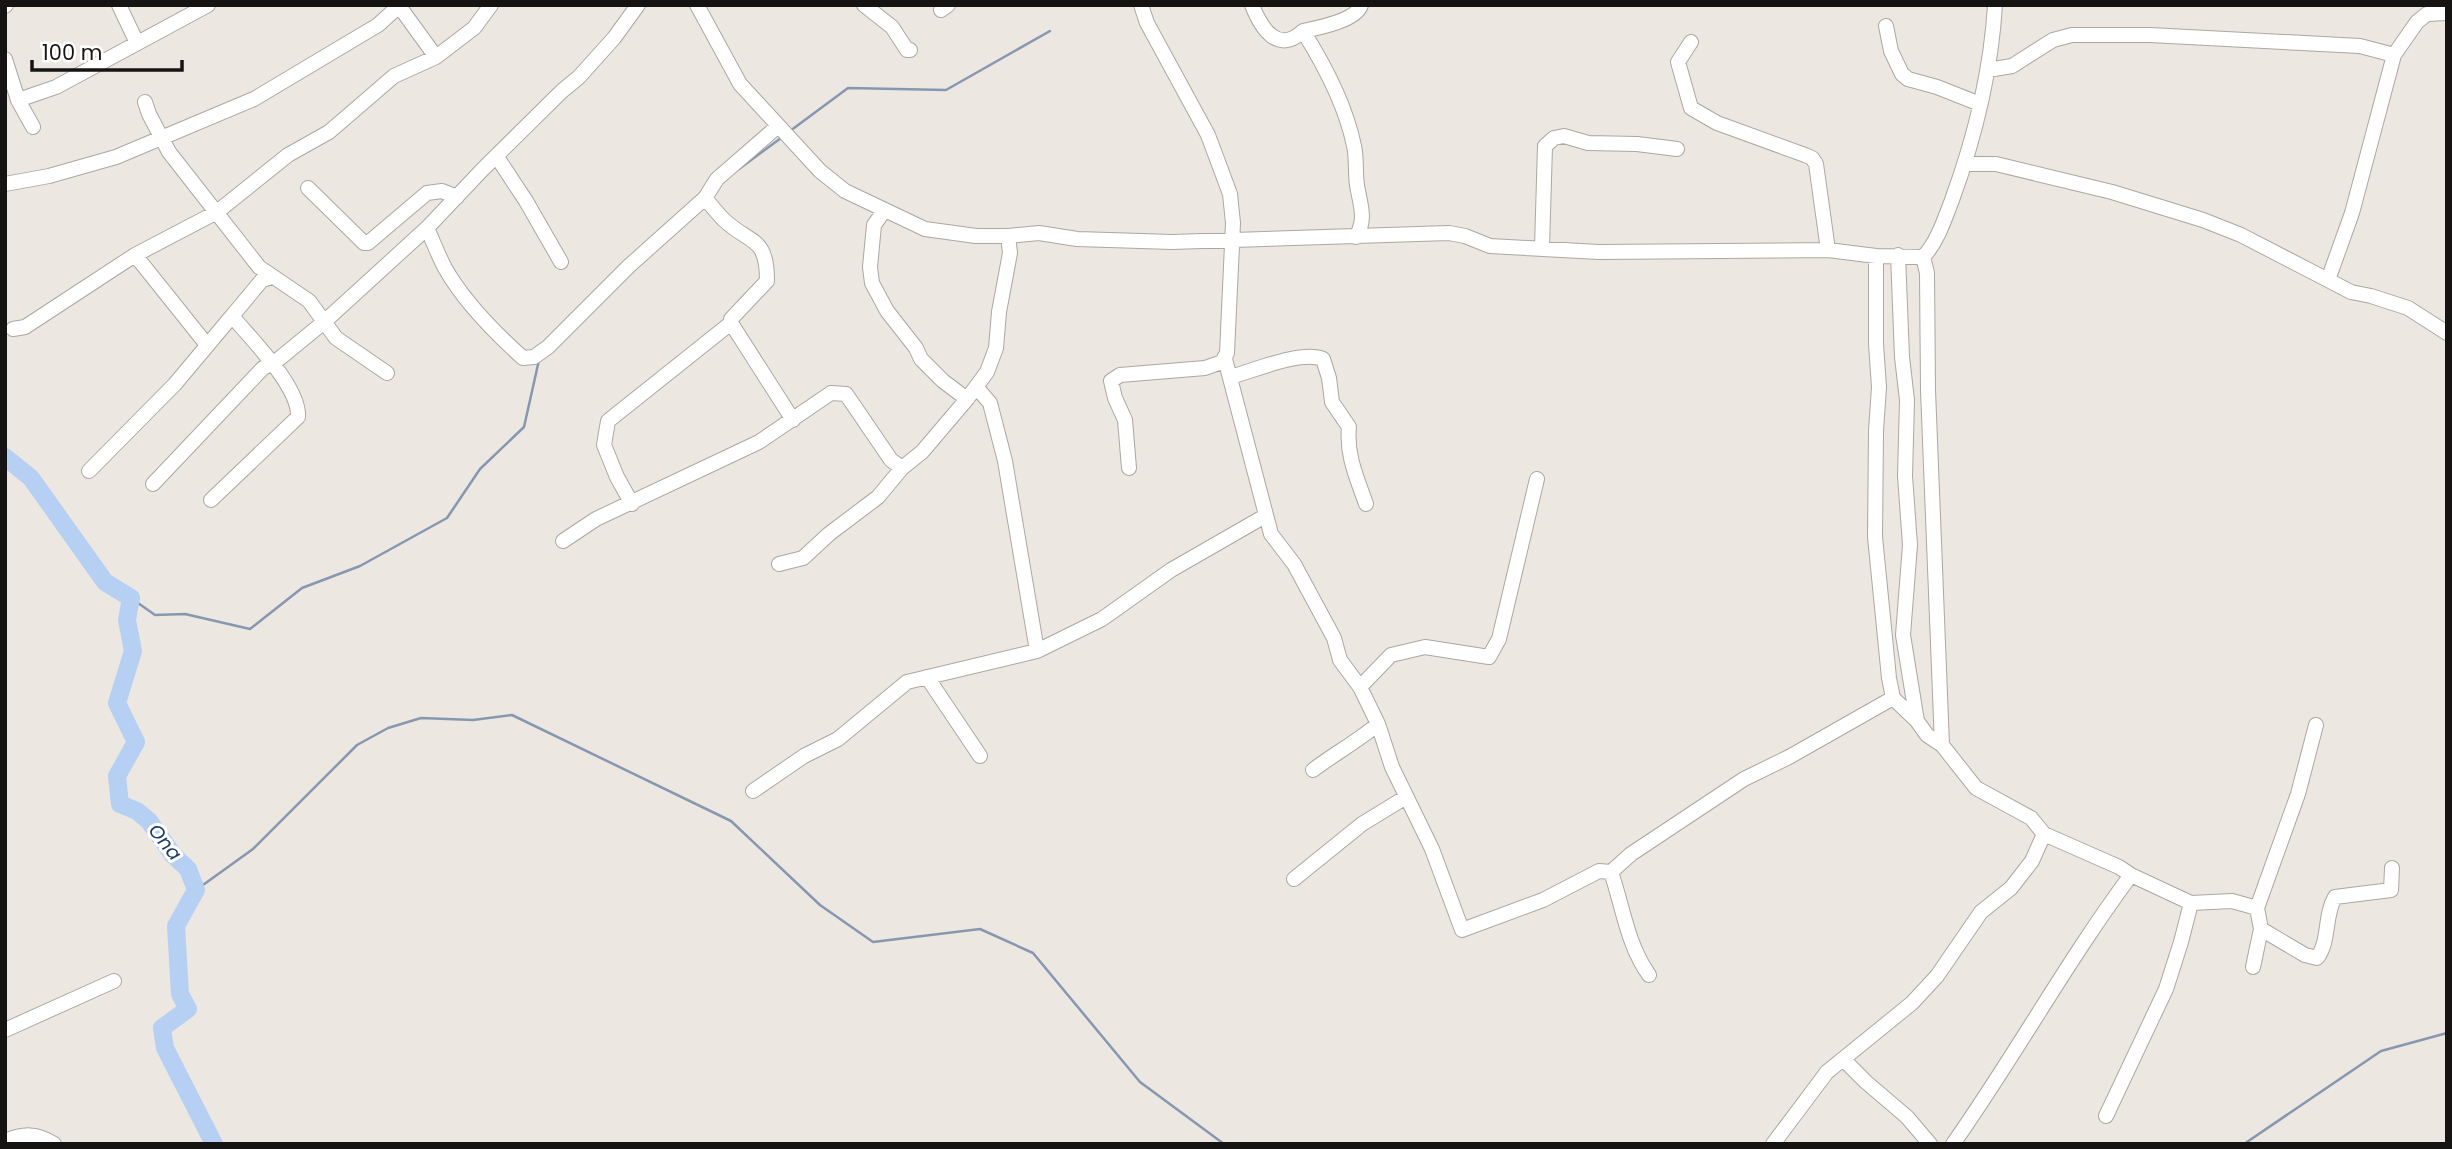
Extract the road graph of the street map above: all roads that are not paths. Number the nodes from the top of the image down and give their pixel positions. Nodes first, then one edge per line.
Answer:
1 (119, 5) edge
2 (208, 5) edge
3 (491, 5) edge
4 (638, 5) edge
5 (697, 5) edge
6 (864, 5) edge
7 (1141, 5) edge
8 (1252, 5) edge
9 (1995, 5) edge
10 (399, 6) edge
11 (1362, 6) edge
12 (2421, 10) edge
13 (2447, 13) edge
14 (1886, 26) dead end
15 (1303, 32) junction
16 (1691, 42) dead end
17 (137, 43) junction
18 (910, 50) dead end
19 (2394, 55) junction
20 (436, 57) junction
21 (5, 58) edge
22 (1988, 70) junction
23 (18, 100) junction
24 (145, 102) dead end
25 (1980, 104) junction
26 (33, 127) dead end
27 (778, 127) junction
28 (162, 138) junction
29 (1677, 149) dead end
30 (496, 157) junction
31 (1965, 164) junction
32 (5, 184) edge
33 (308, 188) dead end
34 (457, 197) junction
35 (705, 198) junction
36 (884, 211) junction
37 (217, 212) junction
38 (427, 228) junction
39 (1008, 236) junction
40 (1356, 237) junction
41 (1232, 242) junction
42 (1542, 247) junction
43 (1828, 250) junction
44 (135, 255) junction
45 (1898, 255) junction
46 (1876, 256) junction
47 (1923, 257) junction
48 (561, 262) dead end
49 (272, 277) junction
50 (2328, 280) junction
51 (233, 316) junction
52 (324, 322) junction
53 (731, 323) junction
54 (13, 329) dead end
55 (2447, 333) edge
56 (206, 345) junction
57 (1225, 359) junction
58 (274, 363) junction
59 (387, 373) dead end
60 (1230, 377) junction
61 (972, 393) junction
62 (793, 420) junction
63 (902, 468) junction
64 (1129, 468) dead end
65 (89, 471) dead end
66 (1537, 479) dead end
67 (153, 484) dead end
68 (211, 500) dead end
69 (632, 504) junction
70 (1366, 504) dead end
71 (1265, 516) junction
72 (563, 541) dead end
73 (779, 564) dead end
74 (1037, 651) junction
75 (927, 677) junction
76 (1360, 687) junction
77 (1893, 698) junction
78 (1917, 721) junction
79 (1378, 724) junction
80 (2316, 725) dead end
81 (1942, 745) junction
82 (980, 756) dead end
83 (1313, 770) dead end
84 (753, 791) dead end
85 (1406, 797) junction
86 (2044, 834) junction
87 (2392, 868) dead end
88 (1611, 872) junction
89 (2131, 875) junction
90 (1294, 879) dead end
91 (2191, 903) junction
92 (2257, 908) junction
93 (2261, 929) junction
94 (2253, 967) dead end
95 (1649, 975) dead end
96 (114, 981) dead end
97 (5, 1030) edge
98 (1843, 1059) junction
99 (2106, 1116) dead end
100 (5, 1141) edge
101 (54, 1144) edge
102 (1773, 1144) edge
103 (1930, 1144) edge
104 (1953, 1144) edge

1 - 17 street
2 - 17 street
3 - 20 street
4 - 30 street
5 - 27 street
6 - 18 street
7 - 41 street
8 - 15 street
9 - 22 street
10 - 20 street
10 - 28 street
11 - 15 street
12 - 13 street
12 - 19 street
14 - 25 street
15 - 40 street
16 - 43 street
17 - 23 street
19 - 22 street
19 - 50 street
20 - 37 street
21 - 23 street
22 - 25 street
23 - 26 street
24 - 28 street
25 - 31 street
27 - 35 street
27 - 36 street
28 - 32 street
28 - 37 street
29 - 42 street
30 - 34 street
30 - 48 street
31 - 47 street
31 - 50 street
33 - 34 street
34 - 38 street
35 - 38 street
35 - 53 street
36 - 39 street
36 - 61 street
37 - 44 street
37 - 49 street
38 - 52 street
39 - 41 street
39 - 61 street
40 - 41 street
40 - 42 street
41 - 57 street
42 - 43 street
43 - 46 street
44 - 54 street
44 - 56 street
45 - 46 street
45 - 47 street
45 - 78 street
46 - 77 street
47 - 81 street
49 - 51 street
49 - 52 street
50 - 55 street
51 - 56 street
51 - 58 street
52 - 58 street
52 - 59 street
53 - 62 street
53 - 69 street
56 - 65 street
57 - 60 street
57 - 64 street
58 - 67 street
58 - 68 street
60 - 70 street
60 - 71 street
61 - 63 street
61 - 74 street
62 - 63 street
62 - 69 street
63 - 73 street
66 - 76 street
69 - 72 street
71 - 74 street
71 - 76 street
74 - 75 street
75 - 82 street
75 - 84 street
76 - 79 street
77 - 78 street
77 - 88 street
78 - 81 street
79 - 83 street
79 - 85 street
80 - 92 street
81 - 86 street
85 - 88 street
85 - 90 street
86 - 89 street
86 - 98 street
87 - 93 street
88 - 95 street
89 - 91 street
89 - 104 street
91 - 92 street
91 - 99 street
92 - 93 street
93 - 94 street
96 - 97 street
98 - 102 street
98 - 103 street
100 - 101 street

